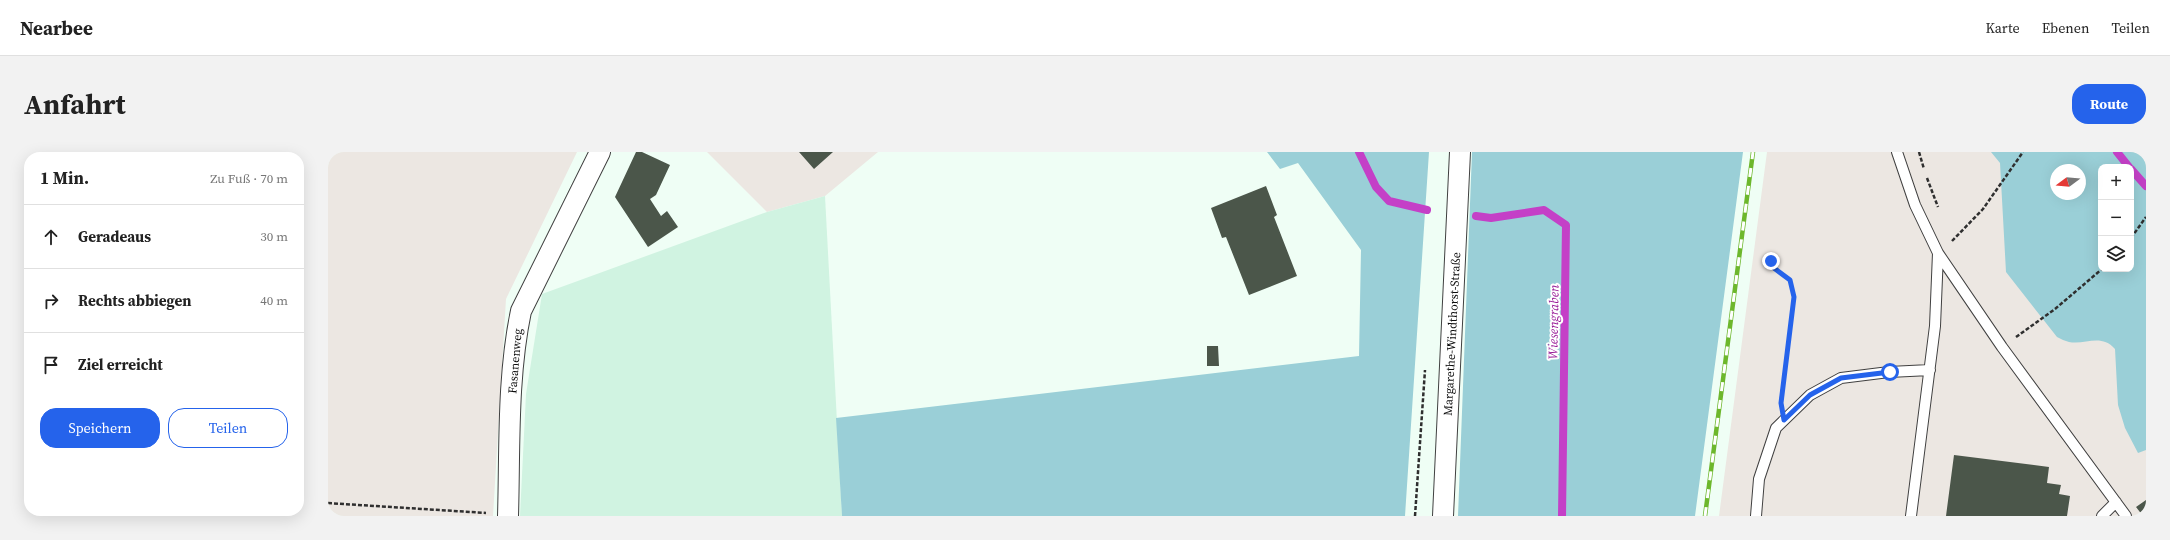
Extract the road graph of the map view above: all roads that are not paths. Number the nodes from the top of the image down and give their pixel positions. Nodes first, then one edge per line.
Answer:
1 (600, 152) edge
2 (1460, 152) edge
3 (1897, 152) edge
4 (1938, 253) junction
5 (1930, 370) junction
6 (2116, 502) junction
7 (508, 516) edge
8 (1443, 516) edge
9 (1756, 516) edge
10 (1911, 516) edge
11 (2102, 516) edge
12 (2126, 516) edge

1 - 7 street, Fasanenweg
2 - 8 street, Margarethe-Windthorst-Straße
3 - 4 lane
4 - 5 lane
4 - 6 lane
5 - 9 lane
5 - 10 lane
6 - 11 lane
6 - 12 lane

